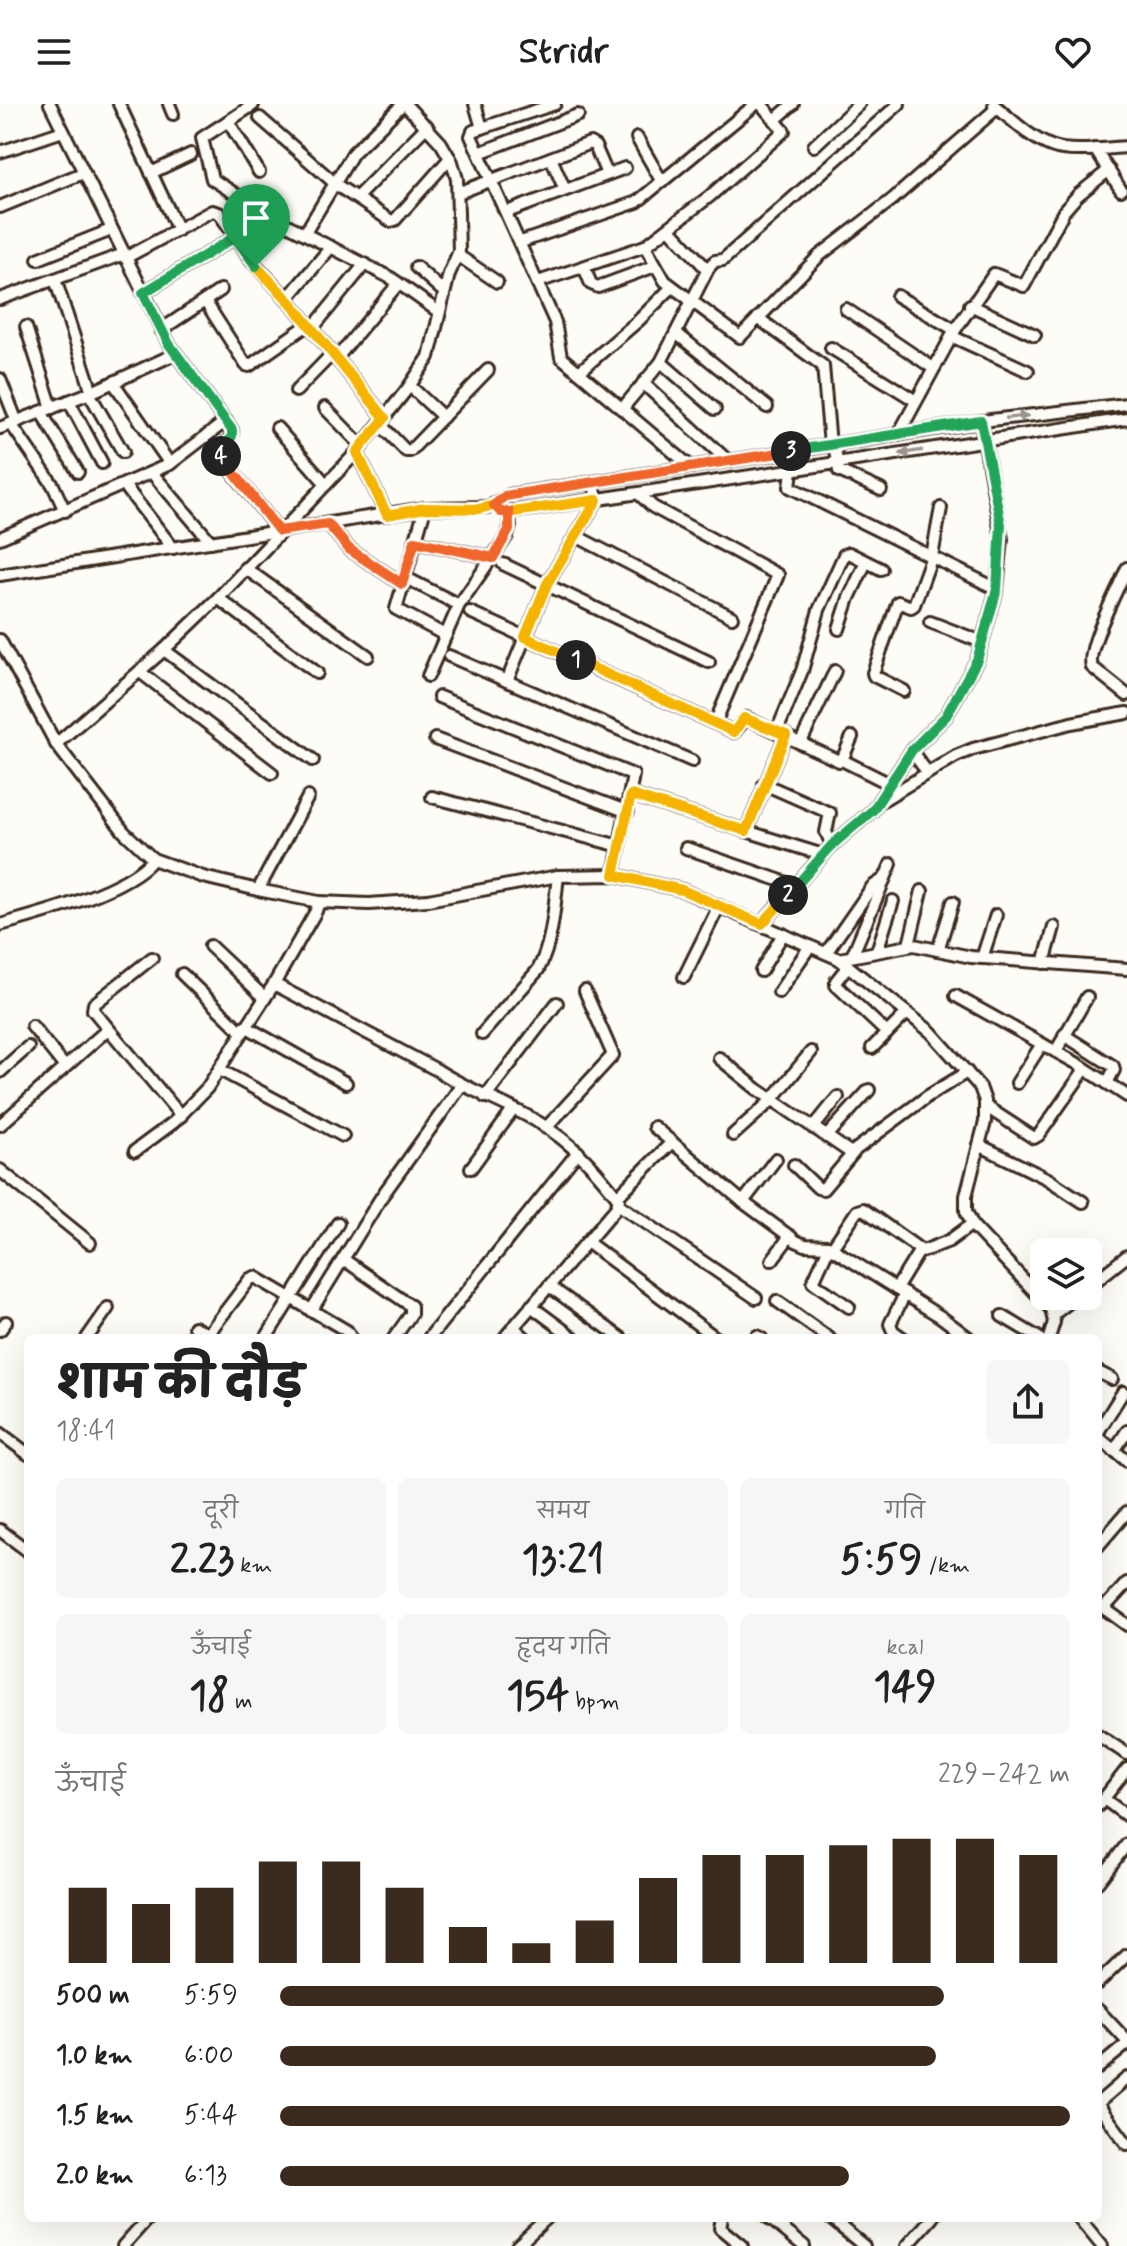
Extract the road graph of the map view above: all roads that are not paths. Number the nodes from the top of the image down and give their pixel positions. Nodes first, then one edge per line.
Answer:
1 (50, 104) edge
2 (119, 104) edge
3 (404, 104) edge
4 (475, 104) edge
5 (555, 104) edge
6 (759, 104) edge
7 (793, 104) edge
8 (859, 104) edge
9 (899, 104) edge
10 (253, 105) edge
11 (995, 106) edge
12 (578, 115) dead end
13 (260, 118) dead end
14 (776, 119) junction
15 (228, 121) junction
16 (427, 126) junction
17 (482, 128) junction
18 (63, 131) junction
19 (637, 138) dead end
20 (814, 146) dead end
21 (1127, 147) edge
22 (1095, 149) junction
23 (0, 152) edge
24 (479, 153) junction
25 (191, 154) dead end
26 (450, 158) junction
27 (551, 158) junction
28 (625, 168) dead end
29 (1109, 170) junction
30 (259, 172) dead end
31 (83, 173) junction
32 (151, 173) junction
33 (607, 174) junction
34 (334, 182) junction
35 (490, 182) junction
36 (662, 182) junction
37 (565, 190) junction
38 (1121, 190) dead end
39 (458, 193) junction
40 (357, 197) junction
41 (0, 207) edge
42 (507, 212) junction
43 (669, 228) junction
44 (111, 230) junction
45 (178, 230) junction
46 (305, 233) junction
47 (235, 237) junction
48 (521, 242) junction
49 (645, 246) junction
50 (331, 247) junction
51 (125, 256) junction
52 (459, 256) junction
53 (38, 259) dead end
54 (365, 264) junction
55 (655, 266) junction
56 (416, 267) dead end
57 (584, 267) junction
58 (709, 267) junction
59 (55, 279) junction
60 (497, 282) dead end
61 (538, 282) junction
62 (398, 284) junction
63 (672, 287) junction
64 (221, 290) dead end
65 (444, 292) junction
66 (143, 293) junction
67 (897, 296) dead end
68 (0, 299) edge
69 (287, 299) junction
70 (205, 301) junction
71 (692, 303) junction
72 (970, 305) junction
73 (846, 309) dead end
74 (439, 312) junction
75 (758, 318) junction
76 (26, 327) dead end
77 (310, 327) junction
78 (161, 330) junction
79 (676, 333) junction
80 (953, 333) junction
81 (1035, 335) dead end
82 (831, 348) dead end
83 (175, 354) junction
84 (334, 356) junction
85 (661, 362) junction
86 (933, 368) junction
87 (488, 370) dead end
88 (1028, 371) dead end
89 (579, 372) junction
90 (0, 379) edge
91 (113, 382) junction
92 (643, 383) junction
93 (410, 386) junction
94 (296, 391) dead end
95 (90, 393) junction
96 (69, 401) junction
97 (916, 401) junction
98 (1127, 404) edge
99 (767, 407) dead end
100 (52, 408) junction
101 (325, 408) dead end
102 (622, 409) junction
103 (715, 409) dead end
104 (41, 412) junction
105 (443, 417) junction
106 (1127, 419) edge
107 (226, 421) junction
108 (382, 421) junction
109 (981, 421) junction
110 (9, 425) edge
111 (277, 428) dead end
112 (898, 435) junction
113 (985, 440) junction
114 (832, 445) junction
115 (360, 449) junction
116 (123, 452) dead end
117 (728, 461) junction
118 (102, 463) dead end
119 (837, 463) junction
120 (170, 464) junction
121 (691, 467) junction
122 (792, 470) junction
123 (78, 472) dead end
124 (152, 473) junction
125 (594, 482) junction
126 (326, 484) junction
127 (124, 485) junction
128 (881, 490) dead end
129 (639, 494) junction
130 (597, 500) junction
131 (494, 505) junction
132 (425, 508) junction
133 (941, 508) dead end
134 (65, 511) junction
135 (511, 512) junction
136 (387, 515) junction
137 (328, 524) junction
138 (279, 531) junction
139 (576, 536) junction
140 (0, 538) edge
141 (415, 541) junction
142 (211, 542) junction
143 (173, 548) junction
144 (932, 556) junction
145 (493, 558) junction
146 (866, 562) junction
147 (503, 564) dead end
148 (245, 568) junction
149 (1127, 568) edge
150 (881, 569) dead end
151 (0, 575) edge
152 (403, 580) junction
153 (547, 584) junction
154 (997, 589) junction
155 (218, 598) junction
156 (459, 605) junction
157 (470, 612) dead end
158 (732, 617) dead end
159 (930, 622) dead end
160 (839, 629) dead end
161 (445, 635) junction
162 (525, 637) junction
163 (0, 640) edge
164 (982, 642) junction
165 (164, 650) junction
166 (368, 656) dead end
167 (449, 656) dead end
168 (709, 662) dead end
169 (835, 671) dead end
170 (140, 672) junction
171 (317, 673) dead end
172 (428, 676) dead end
173 (507, 681) junction
174 (904, 691) dead end
175 (1127, 695) edge
176 (439, 697) dead end
177 (1127, 713) edge
178 (715, 723) junction
179 (781, 733) junction
180 (852, 737) dead end
181 (435, 739) dead end
182 (801, 742) junction
183 (56, 744) junction
184 (912, 752) junction
185 (313, 760) dead end
186 (842, 760) junction
187 (692, 761) dead end
188 (272, 773) dead end
189 (928, 773) junction
190 (764, 784) junction
191 (890, 784) junction
192 (631, 795) junction
193 (308, 797) dead end
194 (432, 797) dead end
195 (877, 803) junction
196 (628, 812) junction
197 (746, 831) junction
198 (832, 845) junction
199 (620, 846) junction
200 (686, 848) dead end
201 (823, 855) junction
202 (153, 859) junction
203 (891, 864) dead end
204 (614, 875) junction
205 (558, 876) junction
206 (884, 879) junction
207 (796, 886) junction
208 (258, 890) junction
209 (922, 891) dead end
210 (893, 901) dead end
211 (319, 902) junction
212 (953, 902) dead end
213 (719, 906) junction
214 (996, 915) dead end
215 (762, 924) junction
216 (0, 925) edge
217 (1054, 927) dead end
218 (783, 934) junction
219 (909, 945) junction
220 (210, 946) dead end
221 (810, 946) junction
222 (938, 950) junction
223 (877, 951) junction
224 (826, 953) junction
225 (152, 958) dead end
226 (982, 958) junction
227 (846, 960) junction
228 (1044, 963) junction
229 (1127, 969) edge
230 (761, 971) dead end
231 (182, 974) dead end
232 (684, 977) dead end
233 (274, 984) junction
234 (585, 991) dead end
235 (779, 992) dead end
236 (956, 996) dead end
237 (1087, 997) dead end
238 (265, 998) junction
239 (557, 1003) dead end
240 (907, 1013) junction
241 (32, 1026) dead end
242 (108, 1029) junction
243 (244, 1029) junction
244 (887, 1033) junction
245 (482, 1034) dead end
246 (1064, 1035) junction
247 (1042, 1044) junction
248 (28, 1047) dead end
249 (872, 1048) dead end
250 (1056, 1051) junction
251 (811, 1052) dead end
252 (719, 1058) dead end
253 (65, 1067) junction
254 (1085, 1069) junction
255 (220, 1070) junction
256 (0, 1072) edge
257 (967, 1072) junction
258 (346, 1083) dead end
259 (1017, 1083) dead end
260 (1107, 1083) junction
261 (461, 1086) junction
262 (869, 1090) dead end
263 (1127, 1096) edge
264 (485, 1097) junction
265 (838, 1097) dead end
266 (772, 1100) junction
267 (985, 1106) junction
268 (513, 1110) junction
269 (181, 1116) junction
270 (0, 1125) edge
271 (654, 1127) dead end
272 (546, 1128) junction
273 (813, 1128) junction
274 (733, 1135) dead end
275 (343, 1136) dead end
276 (826, 1137) junction
277 (672, 1142) junction
278 (979, 1145) junction
279 (135, 1151) dead end
280 (578, 1152) junction
281 (854, 1152) junction
282 (776, 1159) dead end
283 (794, 1165) dead end
284 (471, 1168) dead end
285 (0, 1170) edge
286 (618, 1200) junction
287 (743, 1202) junction
288 (1083, 1202) dead end
289 (338, 1223) dead end
290 (972, 1224) junction
291 (790, 1236) junction
292 (587, 1242) junction
293 (90, 1243) dead end
294 (830, 1248) junction
295 (922, 1251) junction
296 (1127, 1256) edge
297 (343, 1259) junction
298 (772, 1260) dead end
299 (1102, 1276) edge
300 (549, 1286) junction
301 (900, 1292) junction
302 (290, 1298) junction
303 (756, 1298) dead end
304 (777, 1301) dead end
305 (531, 1306) junction
306 (849, 1307) dead end
307 (108, 1308) dead end
308 (1059, 1310) edge
309 (311, 1311) junction
310 (1054, 1314) junction
311 (1002, 1316) dead end
312 (194, 1327) dead end
313 (90, 1334) edge
314 (207, 1334) edge
315 (212, 1334) edge
316 (268, 1334) edge
317 (350, 1334) edge
318 (397, 1334) edge
319 (432, 1334) edge
320 (515, 1334) edge
321 (569, 1334) edge
322 (615, 1334) edge
323 (711, 1334) edge
324 (823, 1334) edge
325 (897, 1334) edge
326 (963, 1334) edge
327 (1032, 1334) edge
328 (1050, 1334) edge
329 (1102, 1374) edge
330 (1112, 1379) dead end
331 (1123, 1392) dead end
332 (1127, 1431) edge
333 (1102, 1432) edge
334 (0, 1433) edge
335 (1102, 1441) edge
336 (24, 1451) edge
337 (1114, 1451) junction
338 (1127, 1461) edge
339 (1127, 1512) edge
340 (0, 1530) edge
341 (1102, 1541) edge
342 (24, 1548) edge
343 (1127, 1583) edge
344 (1102, 1605) edge
345 (1102, 1607) edge
346 (1127, 1625) edge
347 (1102, 1737) edge
348 (1125, 1748) edge
349 (1127, 1769) edge
350 (1102, 1801) edge
351 (1102, 1803) edge
352 (1127, 1816) edge
353 (1127, 1844) edge
354 (1102, 1877) edge
355 (1127, 1955) edge
356 (1102, 1979) edge
357 (1102, 2014) edge
358 (1127, 2042) edge
359 (1102, 2064) edge
360 (1127, 2078) edge
361 (1102, 2100) edge
362 (1102, 2110) edge
363 (1127, 2144) edge
364 (144, 2222) edge
365 (543, 2222) edge
366 (721, 2222) edge
367 (774, 2222) edge
368 (833, 2222) edge
369 (929, 2222) edge
370 (1082, 2222) edge
371 (850, 2241) edge
372 (737, 2244) edge
373 (913, 2244) edge
374 (123, 2246) edge
375 (517, 2246) edge
376 (804, 2246) edge
377 (864, 2246) edge
378 (1102, 2246) edge

1 - 18 street
2 - 32 street
3 - 16 street
3 - 34 street
4 - 17 street
5 - 17 street
6 - 14 street
6 - 36 street
7 - 14 street
8 - 20 street
9 - 58 street
10 - 15 street
11 - 22 street
11 - 75 street
12 - 24 street
13 - 34 street
14 - 43 street
15 - 30 street
15 - 46 street
16 - 26 street
16 - 40 street
17 - 24 street
18 - 23 street
18 - 31 street
19 - 36 street
21 - 22 street
22 - 29 street
24 - 35 street
25 - 32 street
26 - 39 street
26 - 40 street
27 - 33 street
27 - 35 street
27 - 37 street
28 - 33 street
29 - 38 street
29 - 72 street
31 - 41 street
31 - 44 street
32 - 45 street
33 - 37 street
34 - 40 street
34 - 46 street
35 - 39 street
35 - 42 street
36 - 48 street
37 - 42 street
39 - 52 street
42 - 48 street
43 - 49 street
43 - 58 street
44 - 51 street
44 - 53 street
45 - 47 street
45 - 51 street
46 - 50 street
47 - 66 street
47 - 69 street
48 - 61 street
49 - 55 street
49 - 57 street
50 - 54 street
50 - 69 street
51 - 59 street
51 - 66 street
52 - 60 street
52 - 65 street
54 - 62 street
54 - 77 street
55 - 57 street
55 - 63 street
56 - 65 street
57 - 61 street
58 - 71 street
59 - 68 street
59 - 95 street
61 - 89 street
62 - 74 street
62 - 84 street
63 - 71 street
63 - 89 street
64 - 70 street
65 - 74 street
66 - 78 street
67 - 80 street
69 - 77 street
70 - 77 street
70 - 78 street
71 - 75 street
71 - 79 street
72 - 80 street
72 - 81 street
73 - 86 street
74 - 93 street
75 - 114 street
76 - 100 street
77 - 84 street
78 - 83 street
79 - 85 street
79 - 99 street
80 - 86 street
80 - 88 street
82 - 97 street
83 - 91 street
83 - 107 street
84 - 94 street
84 - 108 street
85 - 92 street
85 - 103 street
86 - 97 street
87 - 105 street
89 - 102 street
90 - 110 street
91 - 95 street
91 - 120 street
92 - 102 street
92 - 117 street
93 - 105 street
93 - 108 street
95 - 96 street
95 - 116 street
96 - 100 street
96 - 118 street
97 - 112 street
109 -> 98 street
100 - 104 street
101 - 115 street
102 - 121 street
104 - 110 street
104 - 123 street
105 - 108 street
106 - 113 street
107 - 120 street
107 - 138 street
108 - 115 street
109 - 112 street
109 - 113 street
110 - 134 street
111 - 126 street
112 - 114 street
113 -> 119 street
113 - 154 street
114 - 117 street
114 - 119 street
115 - 126 street
115 - 136 street
117 - 121 street
119 - 122 street
119 - 128 street
120 - 124 street
121 - 125 street
122 - 129 street
122 - 144 street
124 - 127 street
124 - 142 street
125 - 130 street
125 - 131 street
126 - 138 street
127 - 134 street
127 - 143 street
129 - 130 street
129 - 178 street
130 - 135 street
130 - 139 street
131 - 132 street
131 - 135 street
132 - 136 street
132 - 141 street
133 - 144 street
134 - 140 street
135 - 145 street
136 - 137 street
137 - 138 street
137 - 152 street
138 - 142 street
138 - 148 street
139 - 153 street
139 - 158 street
141 - 145 street
141 - 152 street
142 - 143 street
143 - 151 street
144 - 154 street
144 - 174 street
145 - 156 street
146 - 150 street
146 - 160 street
146 - 179 street
147 - 153 street
148 - 155 street
148 - 166 street
149 - 175 street
152 - 156 street
152 - 161 street
153 - 162 street
153 - 168 street
154 - 164 street
155 - 165 street
155 - 171 street
156 - 161 street
157 - 162 street
159 - 164 street
161 - 172 street
162 - 173 street
162 - 178 street
163 - 183 street
164 - 184 street
165 - 170 street
165 - 185 street
167 - 173 street
169 - 182 street
170 - 183 street
170 - 188 street
173 - 187 street
176 - 192 street
177 - 189 street
178 - 179 street
179 - 182 street
179 - 190 street
180 - 186 street
181 - 196 street
182 - 186 street
183 - 202 street
184 - 189 street
184 - 191 street
186 - 191 street
189 - 195 street
190 - 197 street
190 - 198 street
191 - 195 street
192 - 196 street
192 - 197 street
193 - 208 street
194 - 199 street
195 - 198 street
196 - 199 street
197 - 201 street
198 - 201 street
199 - 204 street
200 - 207 street
201 - 207 street
202 - 208 street
202 - 216 street
203 - 206 street
204 - 205 street
204 - 213 street
205 - 211 street
205 - 245 street
206 - 224 street
206 - 227 street
207 - 215 street
208 - 211 street
209 - 219 street
210 - 223 street
211 - 233 street
212 - 222 street
213 - 215 street
213 - 232 street
214 - 226 street
215 - 218 street
217 - 228 street
218 - 221 street
218 - 230 street
219 - 222 street
219 - 223 street
220 - 238 street
221 - 224 street
221 - 235 street
222 - 226 street
223 - 227 street
224 - 227 street
225 - 242 street
226 - 228 street
227 - 240 street
227 - 244 street
228 - 229 street
231 - 243 street
233 - 238 street
233 - 261 street
234 - 272 street
236 - 247 street
237 - 246 street
238 - 243 street
239 - 264 street
240 - 244 street
240 - 257 street
241 - 253 street
242 - 253 street
242 - 269 street
243 - 255 street
243 - 258 street
244 - 249 street
246 - 250 street
246 - 260 street
247 - 250 street
247 - 259 street
248 - 256 street
250 - 254 street
251 - 266 street
252 - 266 street
253 - 270 street
254 - 260 street
254 - 267 street
255 - 269 street
255 - 275 street
257 - 267 street
257 - 281 street
260 - 263 street
261 - 264 street
261 - 297 street
262 - 276 street
264 - 268 street
265 - 273 street
266 - 273 street
266 - 274 street
267 - 278 street
268 - 272 street
268 - 284 street
269 - 279 street
271 - 277 street
272 - 280 street
273 - 276 street
276 - 281 street
277 - 286 street
277 - 287 street
278 - 288 street
278 - 290 street
280 - 286 street
280 - 319 street
281 - 283 street
282 - 287 street
285 - 293 street
286 - 292 street
286 - 303 street
287 - 291 street
289 - 302 street
290 - 295 street
290 - 310 street
291 - 294 street
291 - 298 street
292 - 300 street
292 - 323 street
294 - 295 street
294 - 301 street
294 - 306 street
295 - 301 street
296 - 299 street
297 - 309 street
297 - 318 street
300 - 305 street
300 - 322 street
301 - 325 street
301 - 326 street
302 - 309 street
302 - 315 street
302 - 316 street
304 - 324 street
305 - 320 street
305 - 321 street
307 - 313 street
308 - 310 street
309 - 317 street
310 - 328 street
311 - 327 street
312 - 314 street
329 - 330 street
331 - 333 street
332 - 337 street
334 - 336 street
335 - 337 street
337 - 338 street
339 - 341 street
340 - 342 street
343 - 344 street
345 - 346 street
347 - 348 street
349 - 350 street
351 - 352 street
353 - 354 street
355 - 356 street
357 - 358 street
358 - 359 street
360 - 361 street
362 - 363 street
364 - 374 street
365 - 375 street
366 - 372 street
367 - 376 street
368 - 371 street
369 - 373 street
370 - 378 street
371 - 377 street

